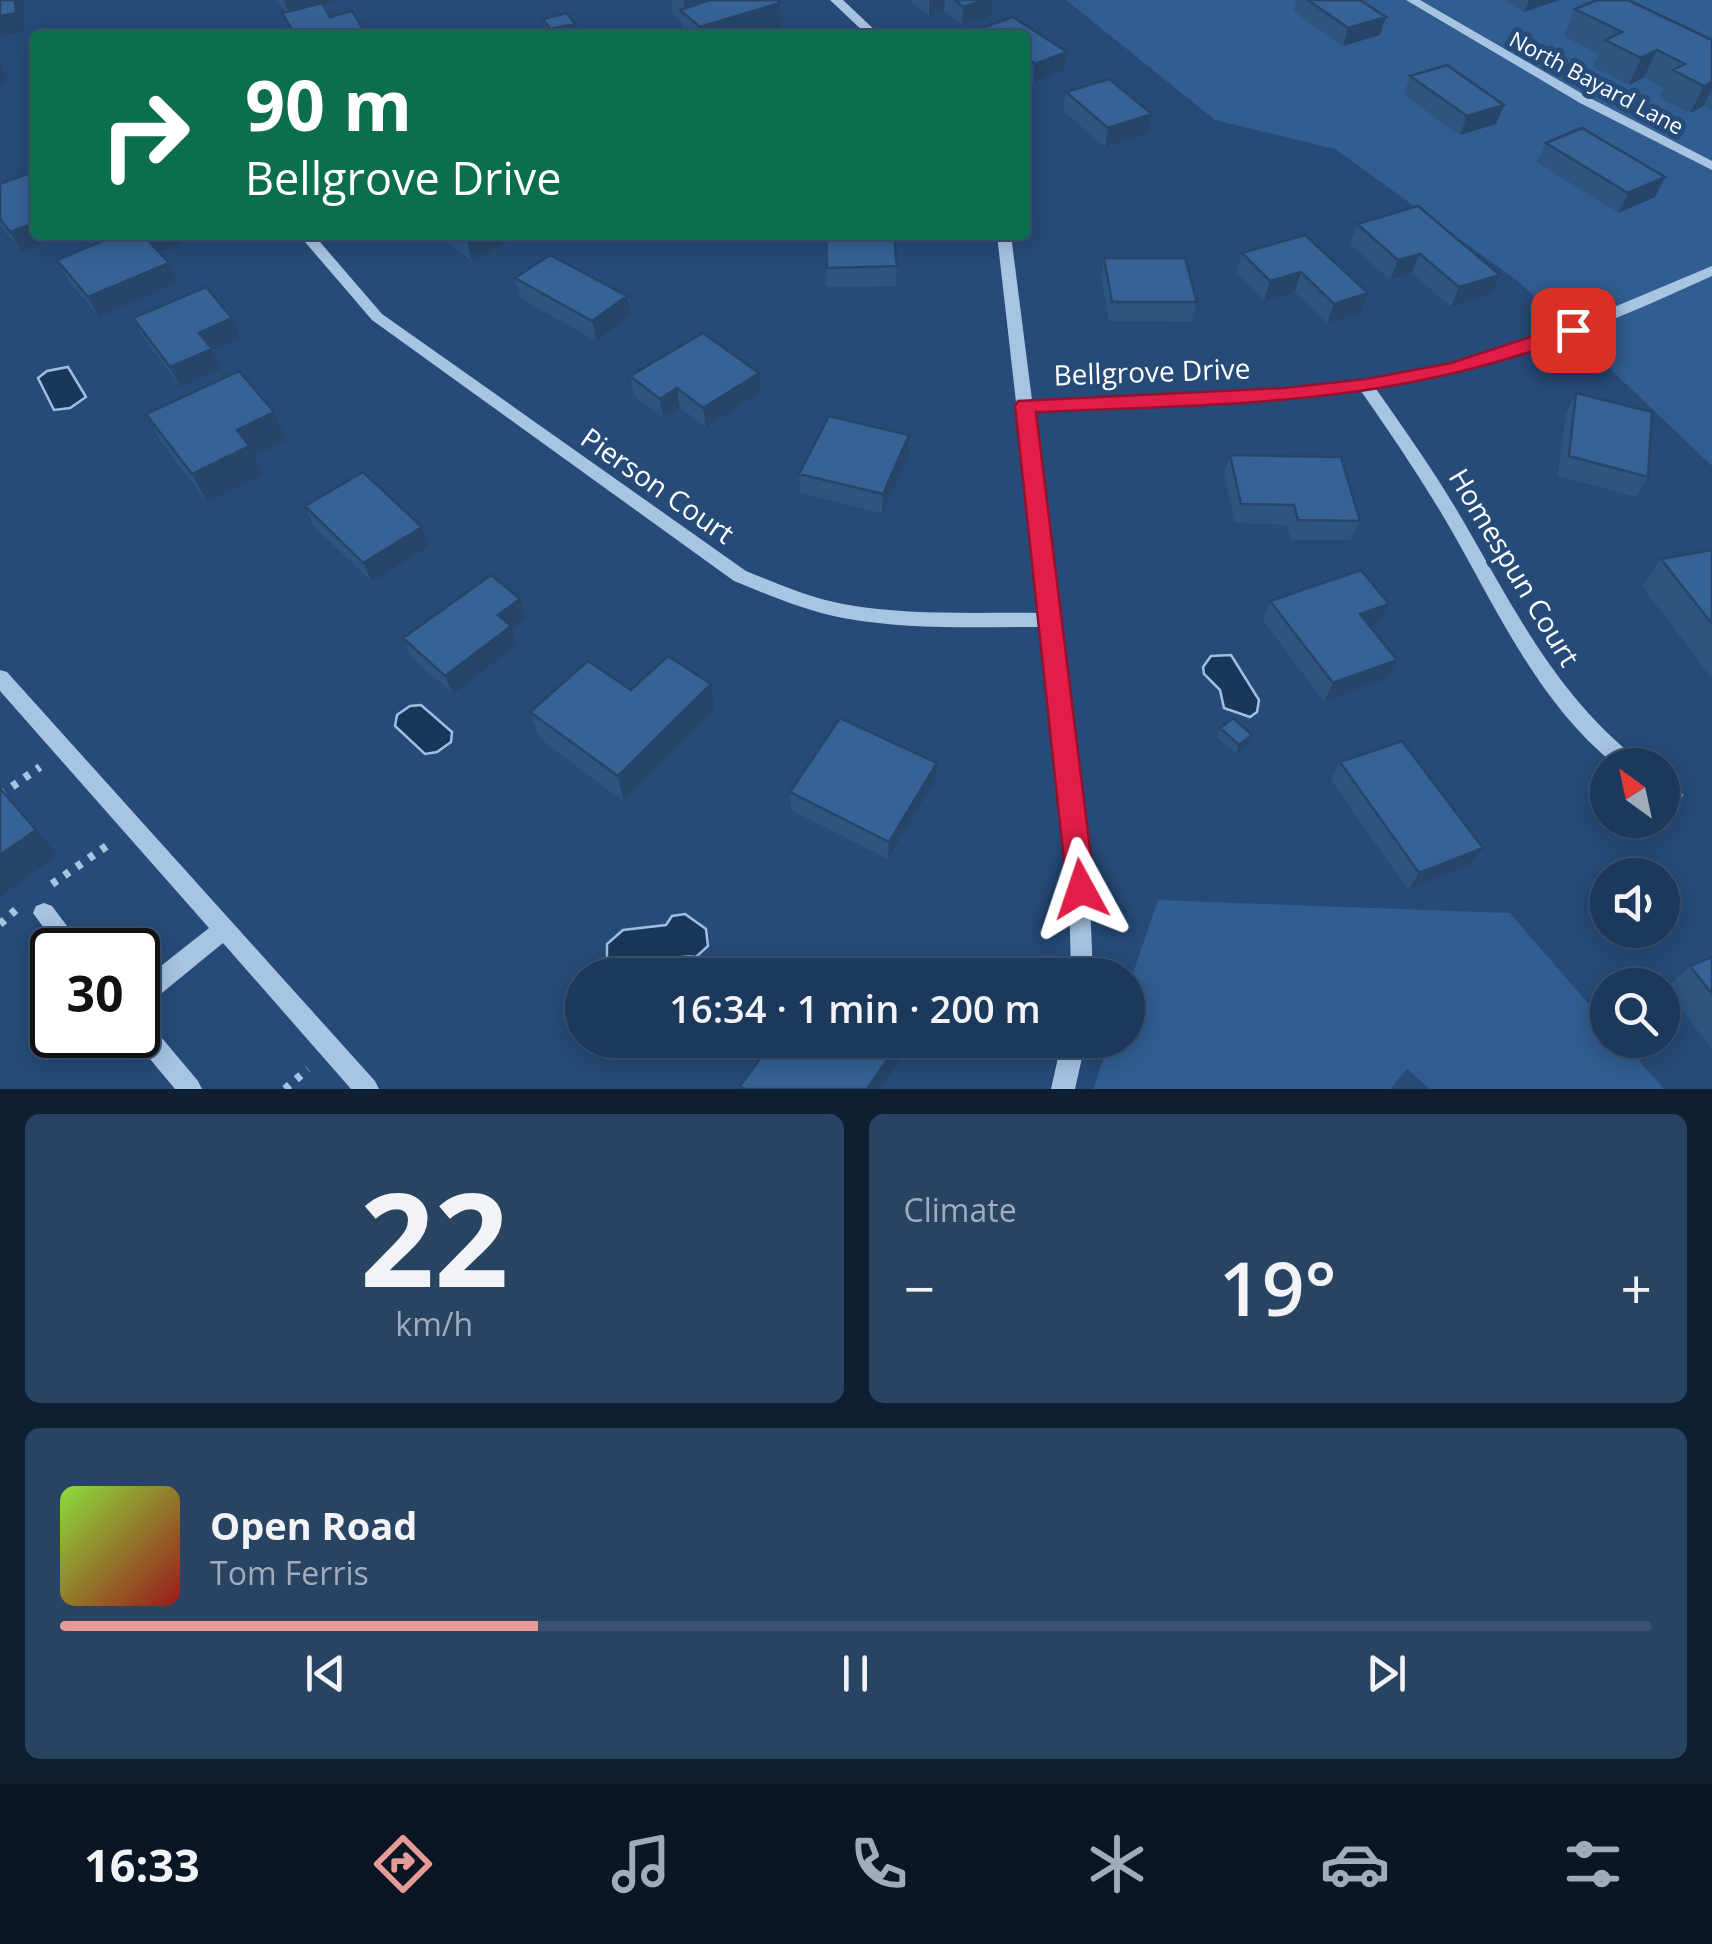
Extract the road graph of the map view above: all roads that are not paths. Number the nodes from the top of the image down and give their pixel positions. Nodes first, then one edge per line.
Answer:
1 (836, 0) edge
2 (1412, 0) edge
3 (869, 30) edge
4 (1712, 166) edge
5 (310, 240) edge
6 (1005, 240) edge
7 (1712, 270) edge
8 (1366, 386) junction
9 (1025, 406) junction
10 (1050, 620) junction
11 (0, 678) edge
12 (1611, 748) edge
13 (36, 902) road end
14 (57, 928) edge
15 (224, 929) junction
16 (1081, 958) edge
17 (160, 980) edge
18 (160, 1053) edge
19 (1070, 1058) edge
20 (190, 1089) edge
21 (367, 1089) edge
22 (1063, 1089) edge

1 - 3 street
2 - 4 street, North Bayard Lane
5 - 10 street, Pierson Court
6 - 9 street
7 - 8 street, Bellgrove Drive
8 - 9 street, Bellgrove Drive
8 - 12 street, Homespun Court
9 - 10 street, Bellgrove Drive
10 - 16 street, Bellgrove Drive
11 - 15 street
13 - 14 street
15 - 17 street
15 - 21 street
18 - 20 street
19 - 22 street

